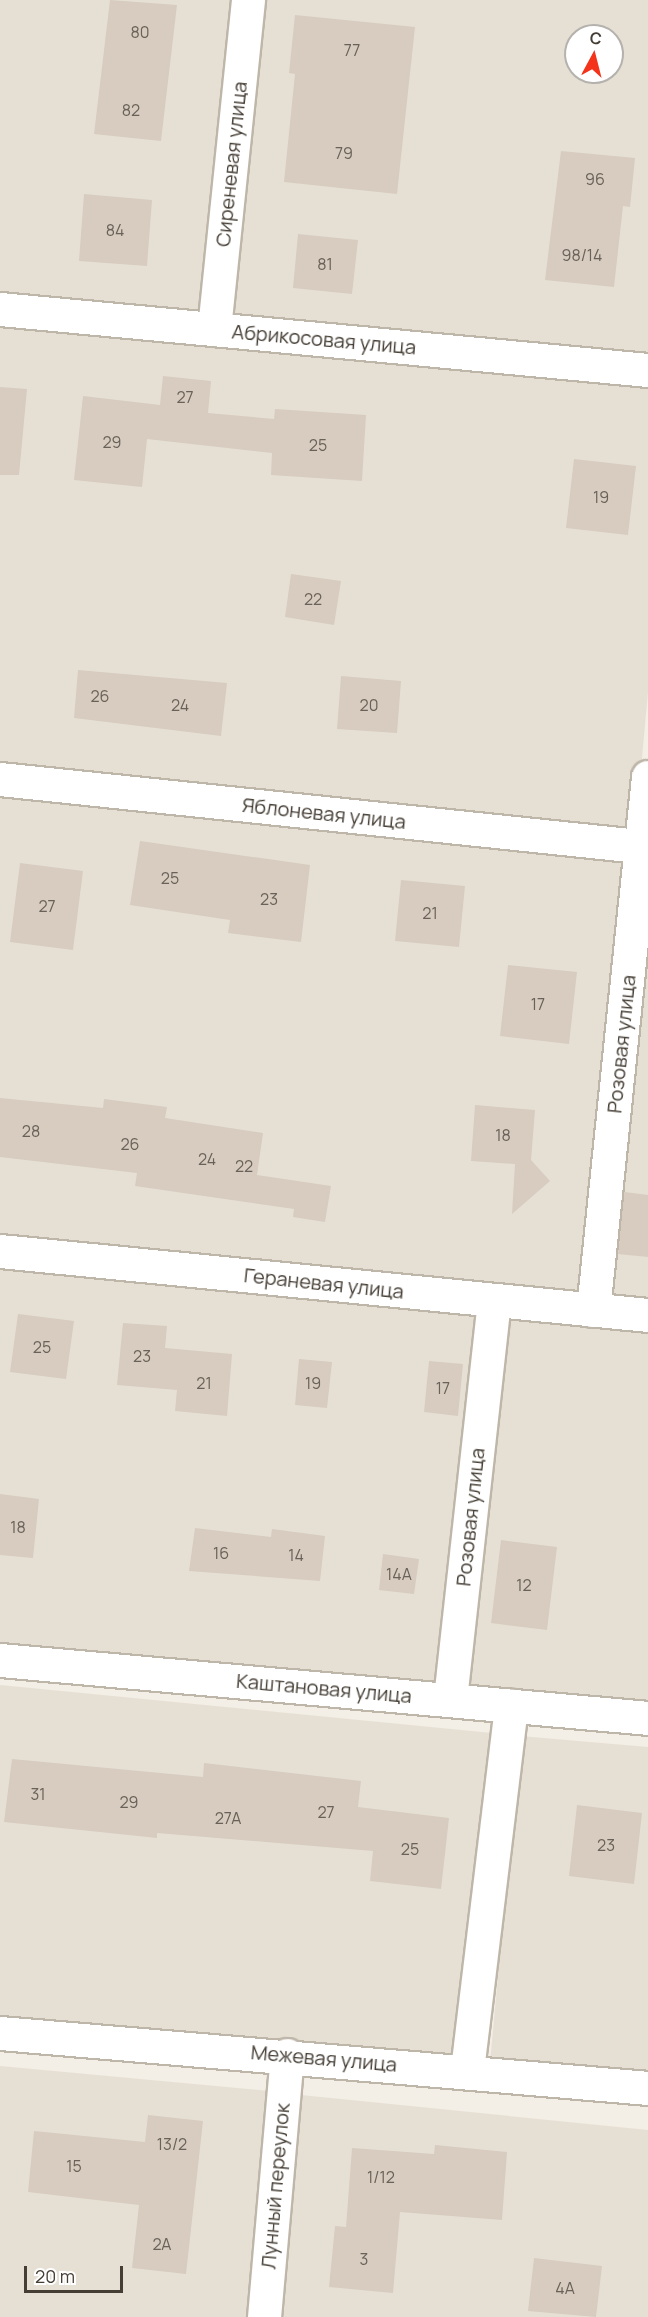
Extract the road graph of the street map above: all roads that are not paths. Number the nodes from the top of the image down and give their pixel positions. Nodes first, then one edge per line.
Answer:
1 (248, 0) edge
2 (0, 309) edge
3 (214, 329) junction
4 (648, 370) edge
5 (648, 777) edge
6 (0, 779) edge
7 (645, 847) edge
8 (0, 1251) edge
9 (494, 1300) junction
10 (593, 1310) junction
11 (648, 1316) edge
12 (0, 1660) edge
13 (450, 1699) junction
14 (511, 1706) junction
15 (648, 1718) edge
16 (0, 2033) edge
17 (287, 2055) junction
18 (467, 2070) junction
19 (648, 2088) edge
20 (264, 2317) edge

1 - 3 street, Сиреневая улица
2 - 3 street, Абрикосовая улица
3 - 4 street, Абрикосовая улица
5 - 7 street, Розовая улица
6 - 7 street, Яблоневая улица
7 - 10 street, Розовая улица
8 - 9 street, Гераневая улица
9 - 10 street, Гераневая улица
9 - 13 street, Розовая улица
10 - 11 street, Гераневая улица
12 - 13 street, Каштановая улица
13 - 14 street, Каштановая улица
14 - 15 street, Каштановая улица
14 - 18 street
16 - 17 street, Межевая улица
17 - 18 street, Межевая улица
17 - 20 street, Лунный переулок
18 - 19 street, Межевая улица

